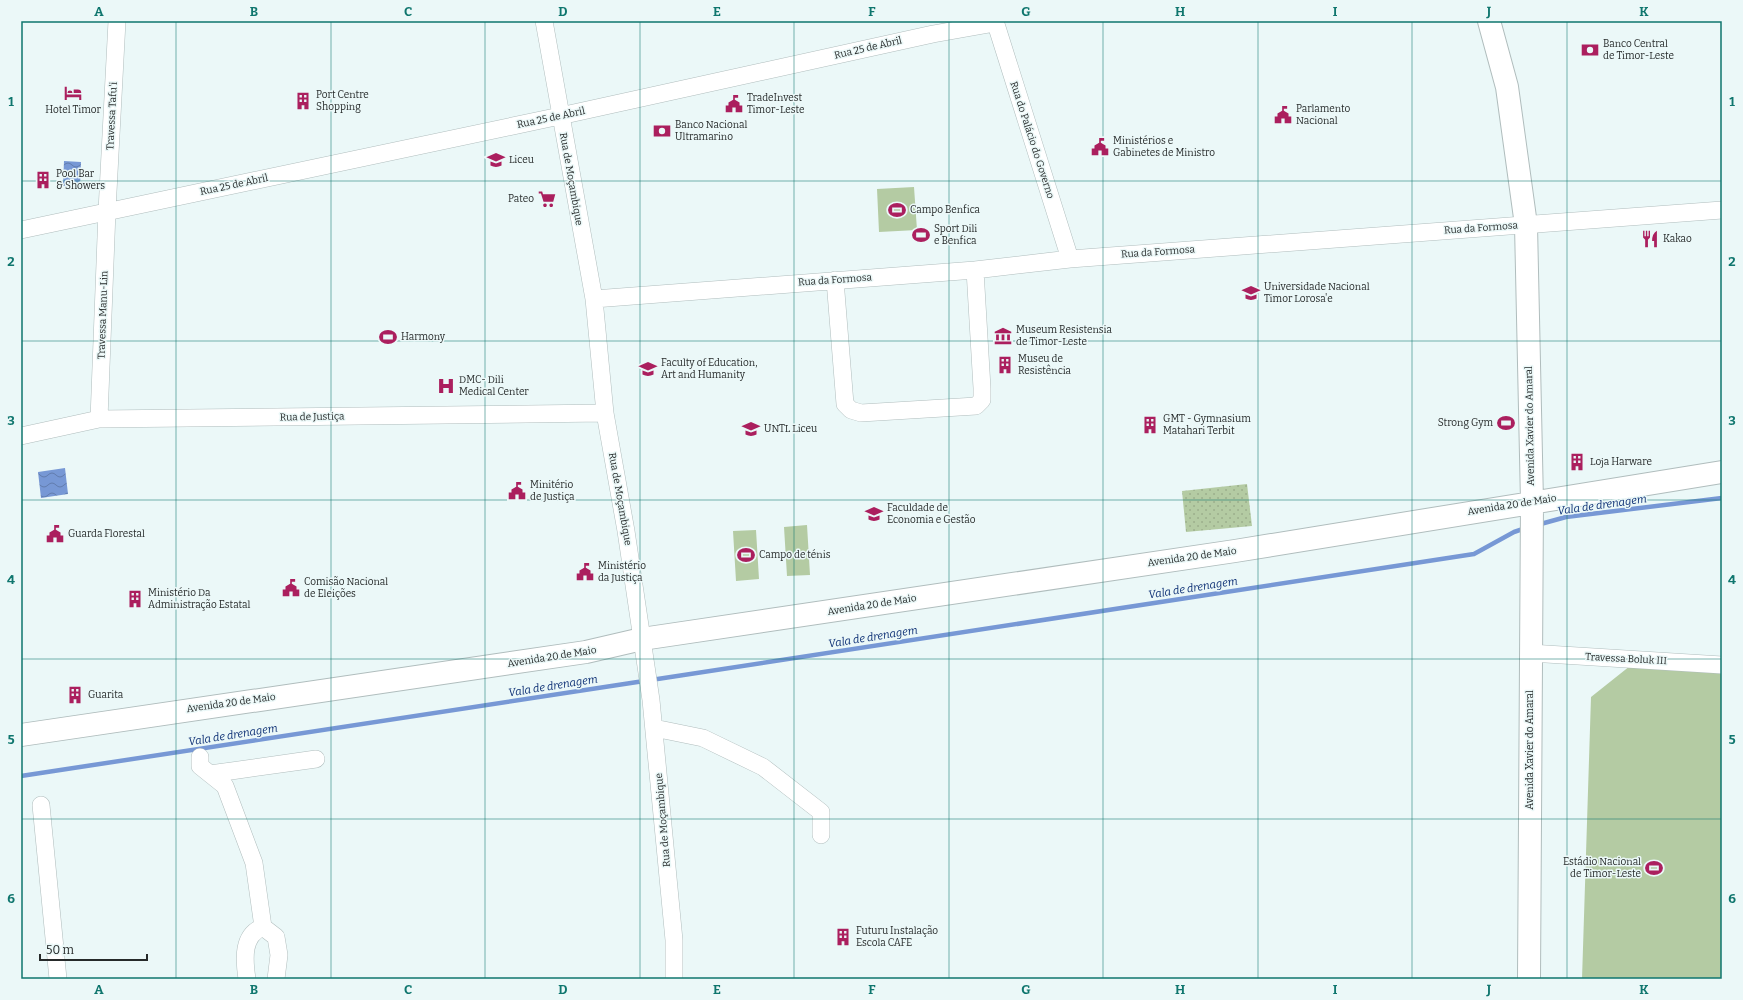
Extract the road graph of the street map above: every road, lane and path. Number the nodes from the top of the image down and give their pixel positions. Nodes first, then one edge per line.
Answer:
1 (117, 21) edge
2 (544, 21) edge
3 (1490, 21) edge
4 (995, 22) edge
5 (560, 116) junction
6 (1722, 210) edge
7 (107, 212) junction
8 (1526, 225) junction
9 (21, 230) edge
10 (1070, 258) junction
11 (975, 270) junction
12 (835, 280) junction
13 (594, 299) junction
14 (605, 413) junction
15 (100, 419) junction
16 (21, 436) edge
17 (1722, 472) edge
18 (1532, 502) junction
19 (642, 639) junction
20 (1530, 653) junction
21 (1722, 665) edge
22 (654, 728) junction
23 (21, 735) edge
24 (200, 757) dead end
25 (316, 759) dead end
26 (210, 774) junction
27 (41, 805) dead end
28 (821, 835) dead end
29 (263, 926) junction
30 (58, 979) edge
31 (247, 979) edge
32 (276, 979) edge
33 (674, 979) edge
34 (1529, 979) edge

1 - 7 street, Travessa Tafu'i
2 - 5 street, Rua de Moçambique
3 - 8 main road, Avenida Xavier do Amaral
4 - 5 street, Rua 25 de Abril
4 - 10 street, Rua do Palácio do Governo
5 - 7 street, Rua 25 de Abril
5 - 13 street, Rua de Moçambique
6 - 8 street, Rua da Formosa
7 - 9 street, Rua 25 de Abril
7 - 15 street, Travessa Manu-Lin
8 - 10 street, Rua da Formosa
8 - 18 main road, Avenida Xavier do Amaral
10 - 11 street, Rua da Formosa
11 - 12 street, Rua da Formosa
11 - 12 street
12 - 13 street, Rua da Formosa
13 - 14 street, Rua de Moçambique
14 - 15 street, Rua de Justiça
14 - 19 street, Rua de Moçambique
15 - 16 street, Rua de Justiça
17 - 18 main road, Avenida 20 de Maio
18 - 19 main road, Avenida 20 de Maio
18 - 20 main road, Avenida Xavier do Amaral
19 - 22 street, Rua de Moçambique
19 - 23 main road, Avenida 20 de Maio
20 - 21 street, Travessa Boluk III
20 - 34 main road, Avenida Xavier do Amaral
22 - 28 street
22 - 33 street, Rua de Moçambique
24 - 26 street
25 - 26 street
26 - 29 street
27 - 30 street
29 - 31 street
29 - 32 street

